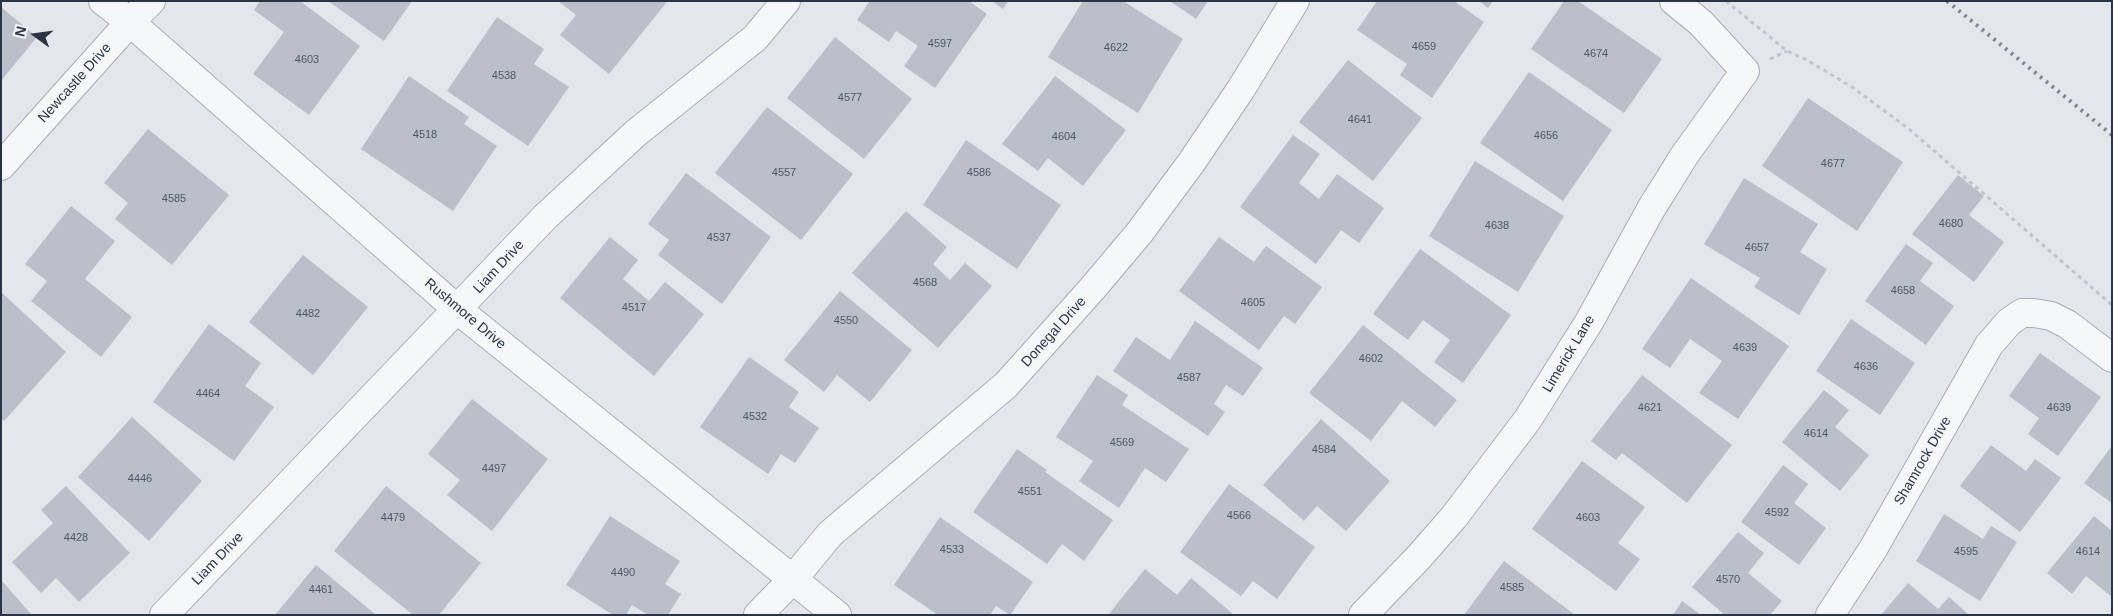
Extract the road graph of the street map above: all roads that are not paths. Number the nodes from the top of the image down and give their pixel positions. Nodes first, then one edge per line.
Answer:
1 (103, 1) edge
2 (151, 1) edge
3 (786, 1) edge
4 (1296, 1) edge
5 (1674, 1) edge
6 (130, 22) junction
7 (1, 166) edge
8 (458, 310) junction
9 (2112, 358) edge
10 (793, 579) junction
11 (164, 615) edge
12 (758, 615) edge
13 (837, 615) edge
14 (1363, 615) edge
15 (1830, 615) edge

1 - 6 street, Rushmore Drive
2 - 6 street, Newcastle Drive
3 - 8 street, Liam Drive
4 - 10 street, Donegal Drive
5 - 14 street, Limerick Lane
6 - 7 street, Newcastle Drive
6 - 8 street, Rushmore Drive
8 - 10 street, Rushmore Drive
8 - 11 street, Liam Drive
9 - 15 street, Shamrock Drive
10 - 12 street, Donegal Drive
10 - 13 street, Rushmore Drive

